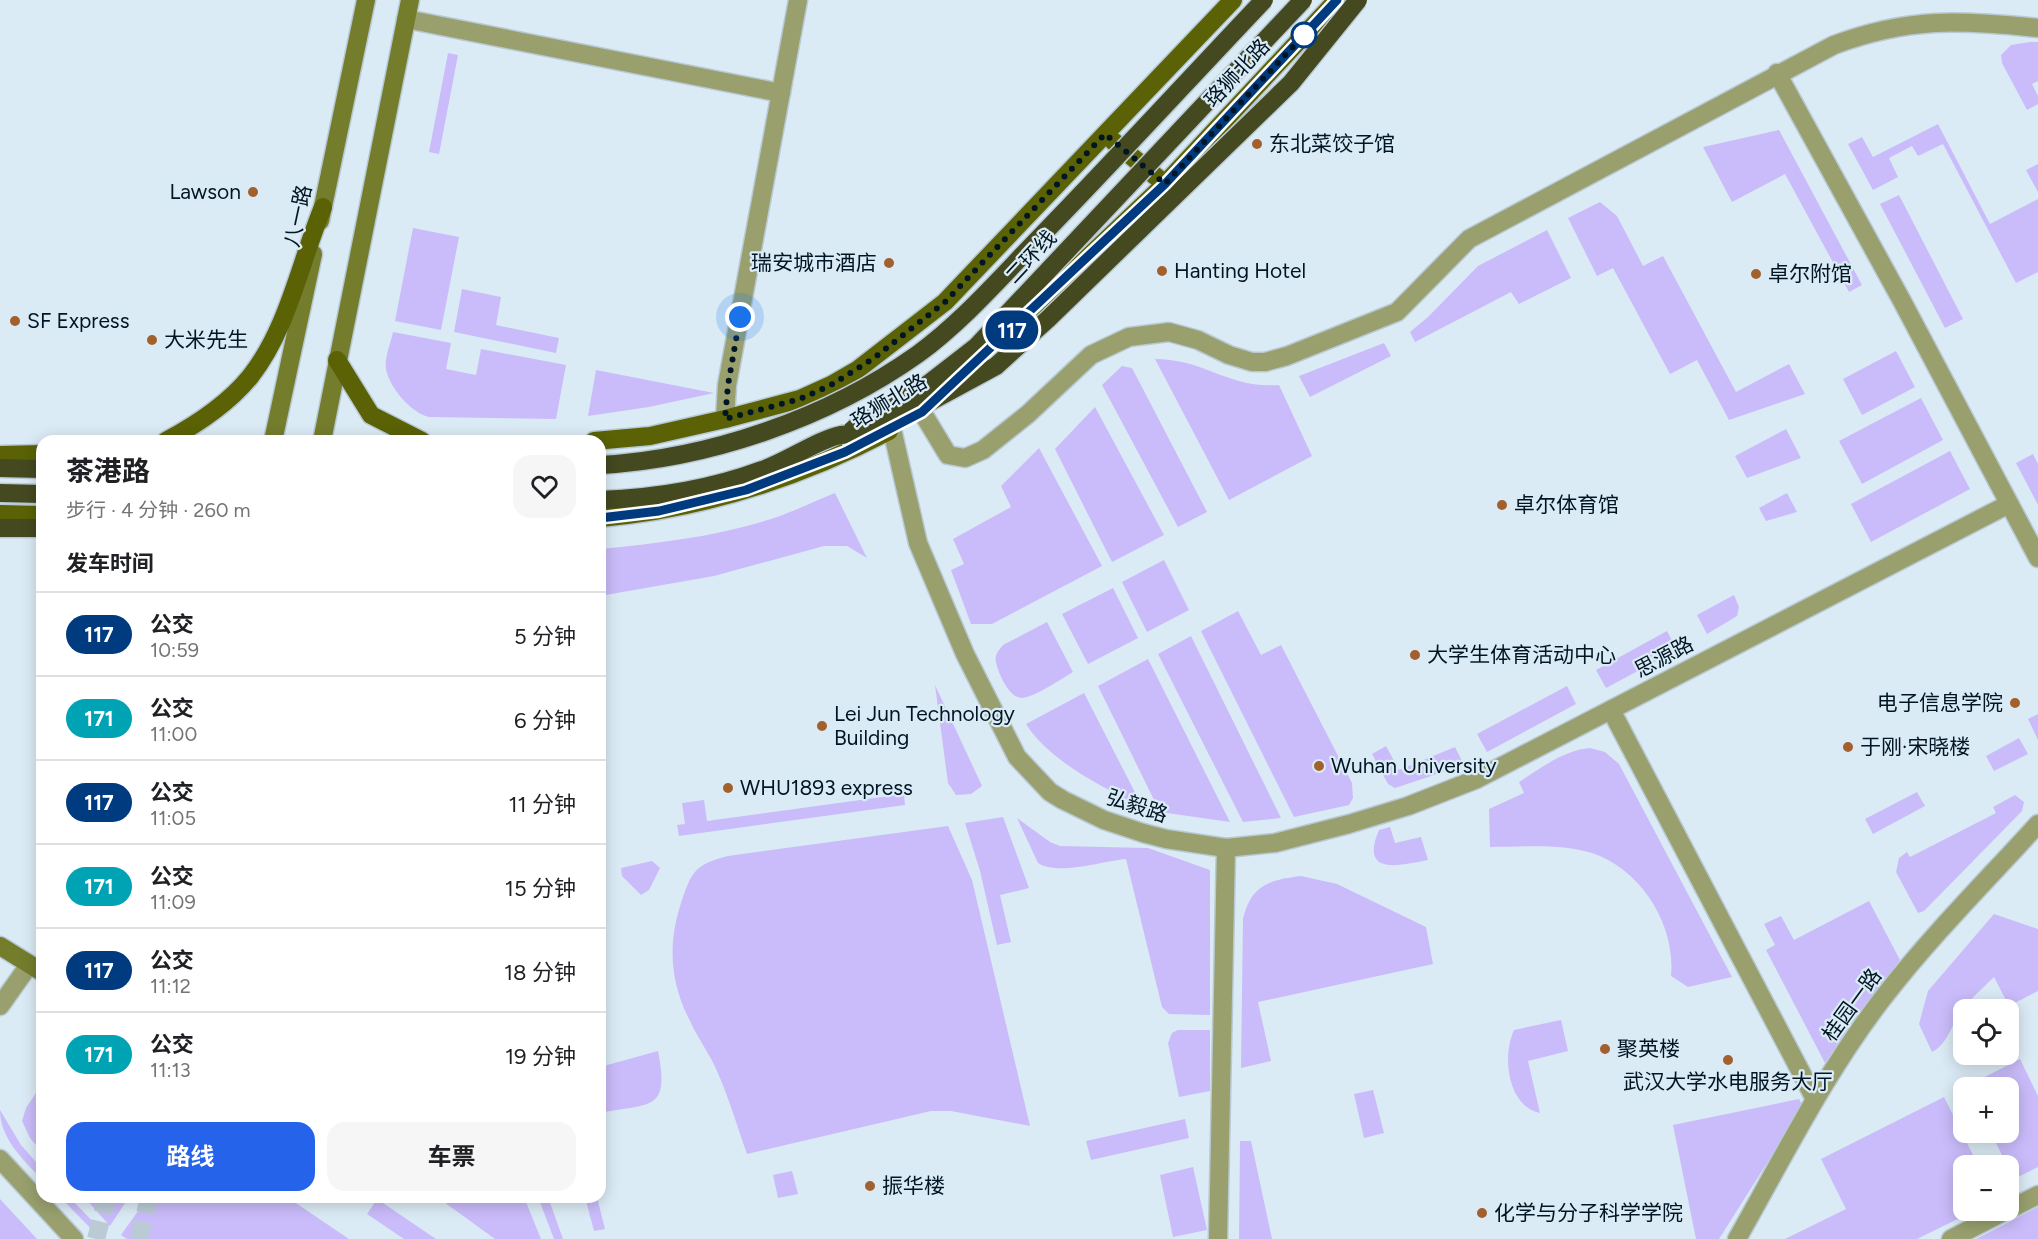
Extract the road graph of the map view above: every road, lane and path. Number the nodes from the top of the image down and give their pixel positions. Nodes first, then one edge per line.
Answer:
1 (366, 0) edge
2 (410, 0) edge
3 (798, 0) edge
4 (1233, 0) edge
5 (1264, 0) edge
6 (1303, 0) edge
7 (1337, 0) edge
8 (1358, 0) edge
9 (406, 19) junction
10 (2038, 28) edge
11 (1777, 73) junction
12 (780, 93) junction
13 (1105, 134) junction
14 (1165, 184) junction
15 (323, 207) junction
16 (337, 360) junction
17 (922, 412) junction
18 (725, 419) junction
19 (892, 429) junction
20 (177, 435) edge
21 (274, 435) edge
22 (323, 435) edge
23 (410, 435) edge
24 (841, 435) junction
25 (606, 440) edge
26 (0, 454) edge
27 (36, 454) edge
28 (606, 465) edge
29 (0, 468) edge
30 (36, 469) edge
31 (0, 493) edge
32 (36, 494) edge
33 (606, 499) edge
34 (2009, 504) junction
35 (0, 514) edge
36 (36, 515) edge
37 (606, 517) edge
38 (0, 528) edge
39 (36, 528) edge
40 (2038, 558) edge
41 (1611, 710) junction
42 (2038, 824) edge
43 (1226, 848) junction
44 (0, 946) edge
45 (30, 965) edge
46 (0, 989) edge
47 (0, 1006) edge
48 (1815, 1099) junction
49 (0, 1159) edge
50 (2038, 1195) edge
51 (36, 1198) edge
52 (41, 1203) edge
53 (2019, 1204) edge
54 (1986, 1221) edge
55 (74, 1239) edge
56 (1218, 1239) edge
57 (1737, 1239) edge
58 (1951, 1239) edge

1 - 15 main road, 八一路
2 - 9 main road
3 - 12 street
4 - 13 main road, 珞狮北路
5 - 28 highway, 二环线, bridge
6 - 24 highway, 二环线, bridge
7 - 14 main road, 珞狮北路
8 - 24 highway, bridge
9 - 12 street
9 - 16 main road
10 - 11 street
11 - 17 street
11 - 34 street
12 - 18 street
13 - 14 main road
13 - 18 main road, 珞狮北路
14 - 17 main road, 珞狮北路
15 - 20 main road
15 - 21 main road, 八一路
16 - 22 main road
16 - 23 main road
17 - 19 main road, 珞狮北路
18 - 25 main road, 珞狮北路
19 - 37 main road, 珞狮北路
19 - 43 street, 弘毅路
24 - 33 highway, 二环线
26 - 27 main road
29 - 30 highway
31 - 32 highway
34 - 40 street
34 - 41 street, 思源路
35 - 36 main road
38 - 39 highway
41 - 43 street, 思源路
41 - 48 street
42 - 48 street, 桂园一路
43 - 56 street
44 - 45 main road
45 - 46 street
45 - 47 street
48 - 57 street, 桂园一路
49 - 51 street
50 - 53 street
52 - 55 street
54 - 58 street

